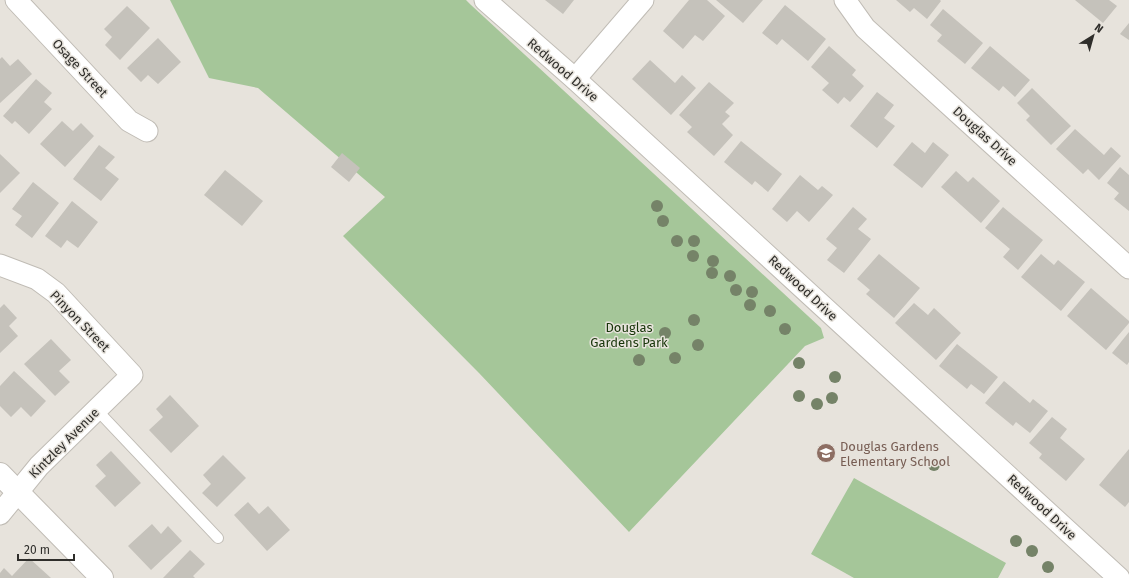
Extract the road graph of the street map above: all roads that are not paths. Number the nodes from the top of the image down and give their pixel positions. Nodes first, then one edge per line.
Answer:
1 (16, 0) edge
2 (485, 0) edge
3 (643, 0) edge
4 (845, 0) edge
5 (575, 79) junction
6 (147, 131) dead end
7 (0, 265) edge
8 (1129, 268) edge
9 (132, 375) joint
10 (97, 410) junction
11 (0, 474) edge
12 (16, 492) junction
13 (0, 514) edge
14 (218, 538) dead end
15 (1129, 568) edge
16 (102, 578) edge
17 (1120, 578) edge

1 - 6 street, Osage Street
2 - 5 street, Redwood Drive
3 - 5 street
4 - 8 street, Douglas Drive
5 - 17 street, Redwood Drive
7 - 9 street, Pinyon Street
9 - 10 street, Kintzley Avenue
10 - 12 street, Kintzley Avenue
10 - 14 lane
11 - 12 street
12 - 13 street, Kintzley Avenue
12 - 16 street
15 - 17 street

